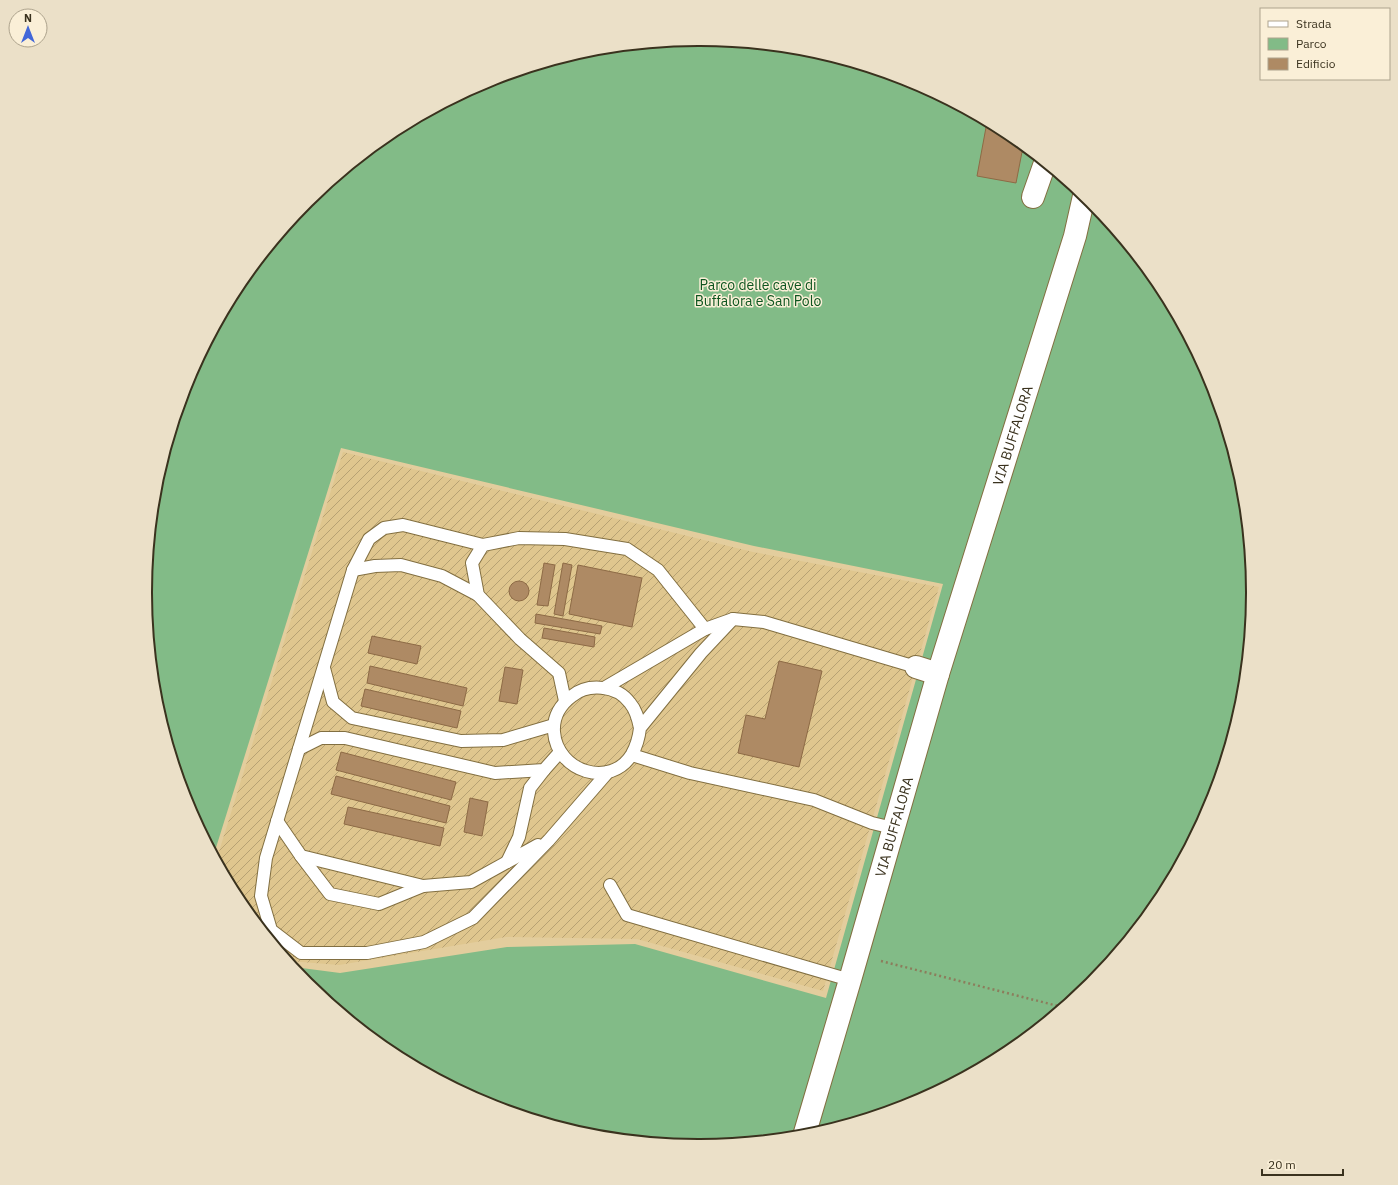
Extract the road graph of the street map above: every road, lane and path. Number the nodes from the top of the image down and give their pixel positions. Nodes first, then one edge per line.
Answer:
1 (1043, 168) edge
2 (1033, 197) dead end
3 (1082, 203) edge
4 (483, 545) junction
5 (353, 570) junction
6 (478, 595) junction
7 (733, 619) junction
8 (705, 629) junction
9 (916, 667) joint
10 (324, 668) junction
11 (938, 674) junction
12 (604, 688) junction
13 (565, 701) junction
14 (554, 726) junction
15 (640, 728) junction
16 (300, 749) junction
17 (560, 752) junction
18 (632, 755) junction
19 (544, 770) junction
20 (608, 772) junction
21 (278, 821) junction
22 (893, 828) junction
23 (549, 840) junction
24 (301, 856) junction
25 (507, 862) junction
26 (610, 885) dead end
27 (423, 886) junction
28 (857, 955) junction
29 (850, 980) junction
30 (1056, 1005) edge
31 (806, 1128) edge

1 - 2 street
3 - 11 street, VIA BUFFALORA
4 - 5 lane
4 - 6 lane
4 - 8 lane
5 - 6 lane
5 - 10 lane
6 - 13 lane
7 - 8 lane
7 - 9 lane
7 - 15 lane
8 - 12 lane
9 - 11 street
10 - 14 lane
10 - 16 lane
11 - 22 street, VIA BUFFALORA
12 - 13 lane
12 - 15 lane
13 - 14 lane
14 - 17 lane
15 - 18 lane
16 - 19 lane
16 - 21 lane
17 - 19 lane
17 - 20 lane
18 - 20 lane
18 - 22 lane
19 - 25 lane
20 - 23 lane
21 - 23 lane
21 - 24 lane
22 - 28 street, VIA BUFFALORA
23 - 25 lane
24 - 27 lane
24 - 27 lane
25 - 27 lane
26 - 29 lane
28 - 29 street, VIA BUFFALORA
28 - 30 path
29 - 31 street, VIA BUFFALORA

